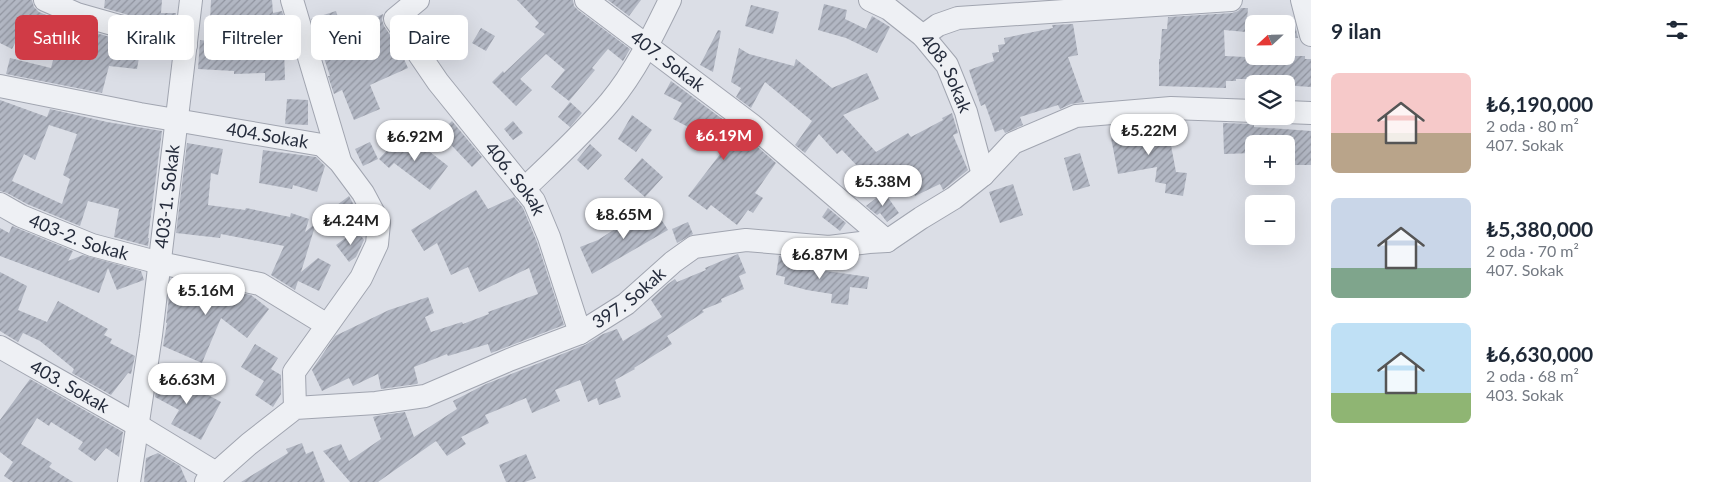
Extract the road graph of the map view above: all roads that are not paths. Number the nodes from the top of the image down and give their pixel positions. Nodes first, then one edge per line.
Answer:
1 (45, 0) edge
2 (191, 0) edge
3 (292, 0) edge
4 (418, 0) edge
5 (670, 0) edge
6 (1231, 0) edge
7 (1302, 0) edge
8 (588, 1) edge
9 (883, 3) edge
10 (189, 15) edge
11 (108, 23) edge
12 (1311, 35) edge
13 (924, 36) junction
14 (648, 47) junction
15 (184, 60) edge
16 (0, 86) edge
17 (1245, 111) edge
18 (1295, 112) edge
19 (1311, 113) edge
20 (177, 120) junction
21 (340, 162) junction
22 (983, 175) junction
23 (524, 189) junction
24 (0, 204) edge
25 (887, 241) junction
26 (160, 263) junction
27 (327, 325) junction
28 (580, 333) junction
29 (0, 347) edge
30 (294, 408) junction
31 (137, 425) junction
32 (211, 478) edge
33 (129, 482) edge

1 - 11 street
2 - 10 street, 403-1. Sokak
3 - 21 street
4 - 23 street, 406. Sokak
5 - 14 street
6 - 13 street
7 - 12 street
8 - 14 street, 407. Sokak
9 - 13 street, 408. Sokak
13 - 22 street, 408. Sokak
14 - 23 street
14 - 25 street, 407. Sokak
15 - 20 street, 403-1. Sokak
16 - 20 street, 404.Sokak
17 - 22 street, 397. Sokak
18 - 19 street
20 - 21 street, 404.Sokak
20 - 26 street, 403-1. Sokak
21 - 27 street, 404.Sokak
22 - 25 street, 397. Sokak
23 - 28 street, 406. Sokak
24 - 26 street, 403-2. Sokak
25 - 28 street, 397. Sokak
26 - 27 street, 403-2. Sokak
26 - 31 street, 403-1. Sokak
27 - 30 street, 404.Sokak
28 - 30 street, 397. Sokak
29 - 31 street, 403. Sokak
30 - 32 street
31 - 32 street, 403. Sokak
31 - 33 street, 403-1. Sokak

